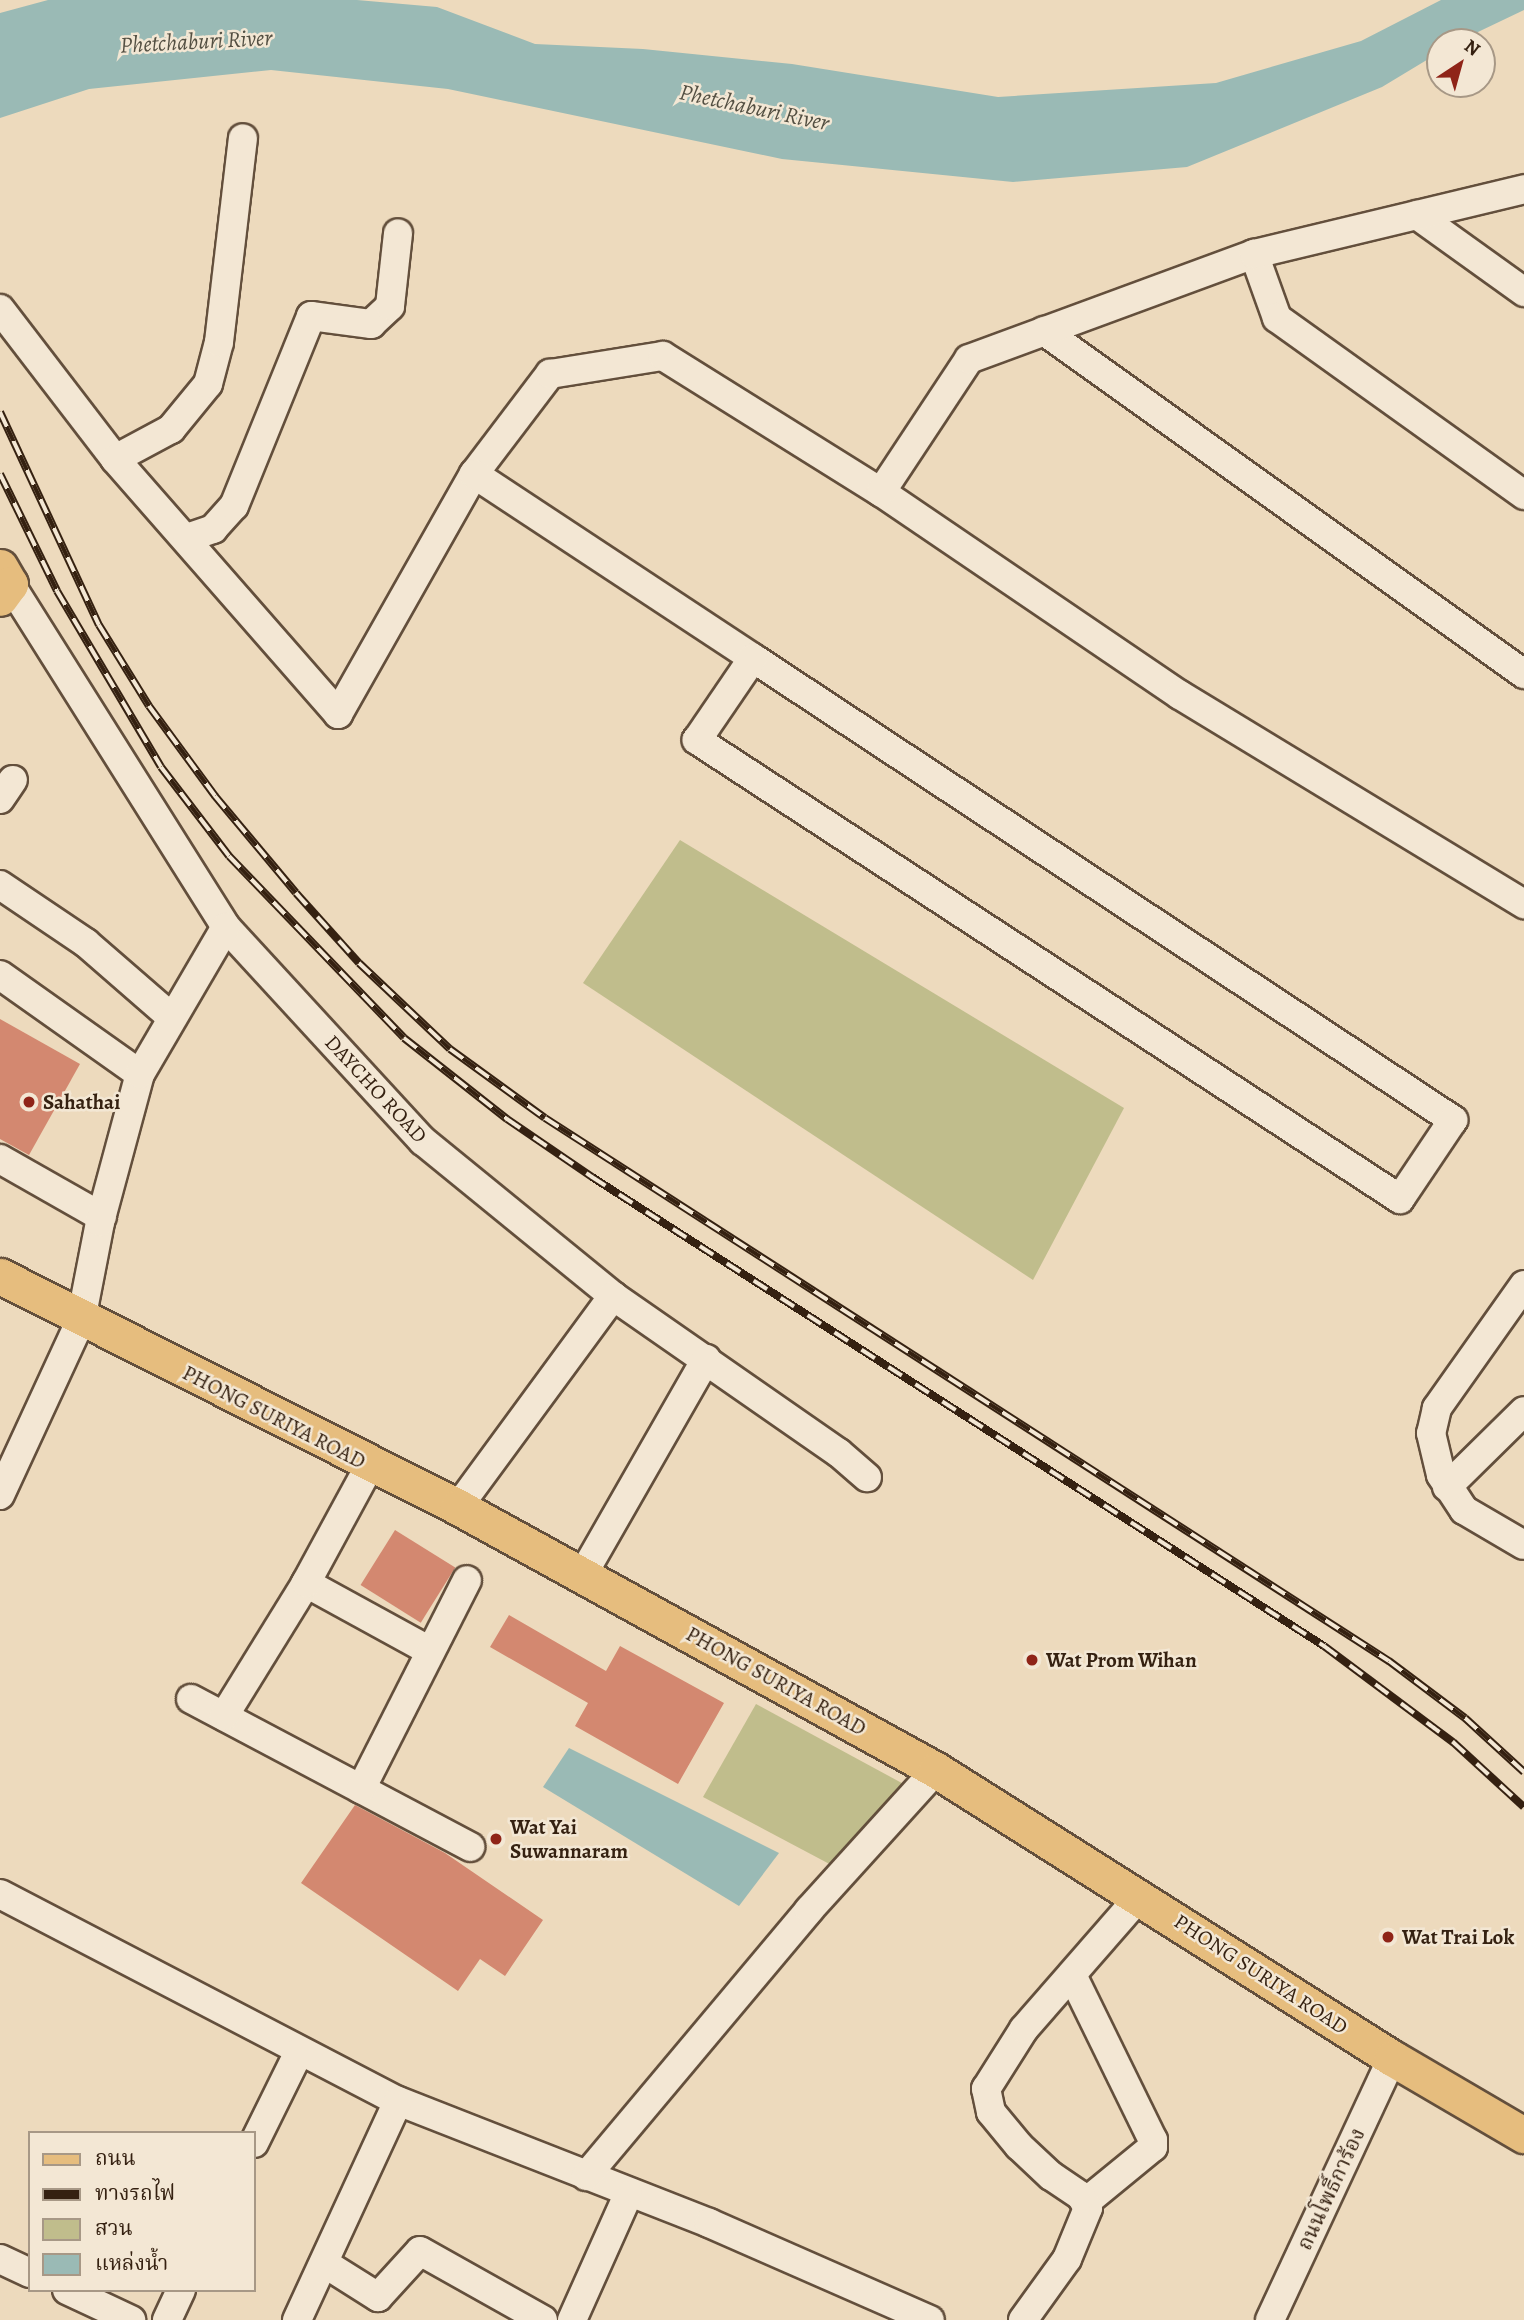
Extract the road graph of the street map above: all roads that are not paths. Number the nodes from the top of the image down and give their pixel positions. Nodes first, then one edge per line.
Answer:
1 (243, 138) dead end
2 (1524, 189) edge
3 (1417, 215) junction
4 (398, 233) dead end
5 (1254, 254) junction
6 (1524, 292) edge
7 (0, 309) edge
8 (1044, 331) junction
9 (115, 459) junction
10 (474, 474) junction
11 (881, 492) junction
12 (1524, 495) edge
13 (187, 538) junction
14 (3, 583) edge
15 (752, 658) junction
16 (1524, 674) edge
17 (0, 885) edge
18 (1524, 905) edge
19 (226, 927) junction
20 (0, 975) edge
21 (171, 1017) junction
22 (140, 1074) junction
23 (0, 1159) edge
24 (102, 1217) junction
25 (0, 1276) edge
26 (1524, 1285) edge
27 (613, 1296) junction
28 (80, 1320) junction
29 (706, 1359) junction
30 (1524, 1411) edge
31 (370, 1465) junction
32 (867, 1477) dead end
33 (1447, 1487) junction
34 (0, 1495) edge
35 (458, 1507) junction
36 (1524, 1545) edge
37 (583, 1574) junction
38 (467, 1580) dead end
39 (306, 1583) junction
40 (430, 1651) junction
41 (191, 1699) dead end
42 (224, 1716) junction
43 (936, 1770) junction
44 (361, 1789) junction
45 (470, 1847) dead end
46 (0, 1894) edge
47 (1140, 1896) junction
48 (1072, 1975) junction
49 (299, 2052) junction
50 (1392, 2058) junction
51 (398, 2101) junction
52 (1524, 2135) edge
53 (256, 2139) edge
54 (586, 2176) junction
55 (628, 2194) junction
56 (1087, 2201) junction
57 (0, 2259) edge
58 (324, 2263) junction
59 (28, 2272) edge
60 (71, 2292) edge
61 (180, 2292) edge
62 (131, 2320) edge
63 (167, 2320) edge
64 (296, 2320) edge
65 (563, 2320) edge
66 (930, 2320) edge
67 (1023, 2320) edge
68 (1270, 2320) edge

1 - 9 street
2 - 3 street
3 - 5 street
3 - 6 street
4 - 13 street
5 - 8 street
5 - 12 street
7 - 9 street
8 - 11 street
8 - 16 street
9 - 13 street
10 - 11 street
10 - 13 street
10 - 15 street
11 - 18 street
14 - 19 street, DAYCHO ROAD
15 - 15 street
17 - 21 street
19 - 21 street
19 - 27 street, DAYCHO ROAD
20 - 22 street
21 - 22 street
22 - 24 street
23 - 24 street
24 - 28 street
25 - 28 main road, PHONG SURIYA ROAD
26 - 33 street
27 - 29 street, DAYCHO ROAD
27 - 35 street
28 - 31 main road, PHONG SURIYA ROAD
28 - 34 street
29 - 32 street, DAYCHO ROAD
29 - 37 street
30 - 33 street
31 - 35 main road, PHONG SURIYA ROAD
31 - 39 street
33 - 36 street
35 - 37 main road, PHONG SURIYA ROAD
37 - 43 main road, PHONG SURIYA ROAD
38 - 40 street
39 - 40 street
39 - 42 street
40 - 44 street
41 - 42 street
42 - 44 street
43 - 47 main road, PHONG SURIYA ROAD
43 - 54 street
44 - 45 street
46 - 49 street
47 - 48 street
47 - 50 main road, PHONG SURIYA ROAD
48 - 56 street
48 - 56 street
49 - 51 street
49 - 53 street
50 - 52 main road, PHONG SURIYA ROAD
50 - 68 street, ถนนโพธิ์การ้อง
51 - 54 street
51 - 58 street
54 - 55 street
55 - 65 street
55 - 66 street
56 - 67 street
57 - 59 street
58 - 64 street
58 - 65 street
60 - 62 street
61 - 63 street

